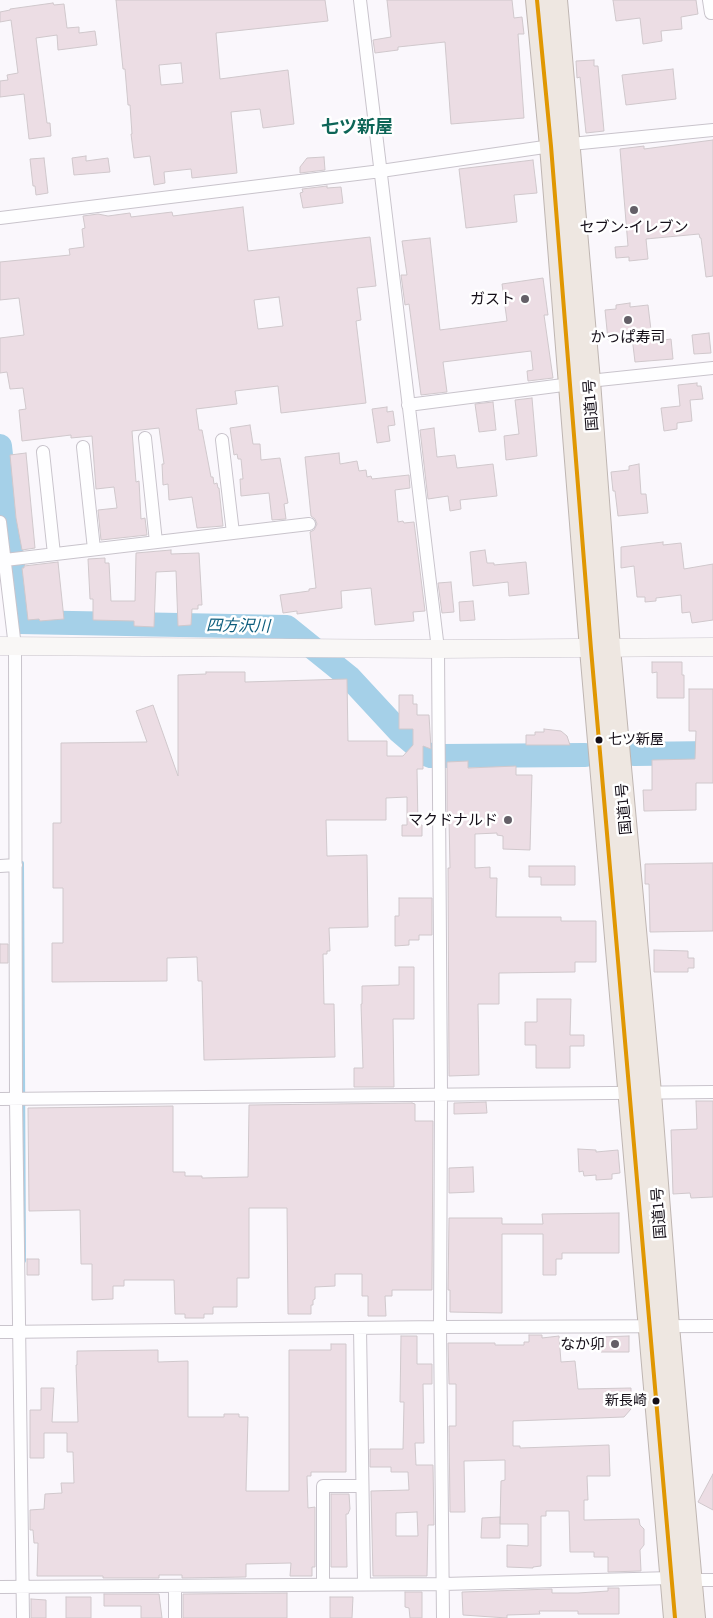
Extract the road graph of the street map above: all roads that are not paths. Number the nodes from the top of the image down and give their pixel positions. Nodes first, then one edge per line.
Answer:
1 (360, 0) edge
2 (537, 0) edge
3 (556, 0) edge
4 (713, 130) edge
5 (560, 146) junction
6 (380, 171) junction
7 (0, 218) edge
8 (713, 368) edge
9 (580, 382) junction
10 (408, 405) junction
11 (145, 438) dead end
12 (222, 440) dead end
13 (83, 447) dead end
14 (43, 452) dead end
15 (0, 522) edge
16 (309, 524) dead end
17 (233, 533) junction
18 (156, 542) junction
19 (94, 549) junction
20 (54, 554) junction
21 (5, 560) junction
22 (713, 647) edge
23 (5, 648) edge
24 (600, 648) junction
25 (438, 650) junction
26 (16, 865) junction
27 (0, 866) edge
28 (713, 1092) edge
29 (639, 1093) junction
30 (441, 1094) junction
31 (0, 1099) edge
32 (16, 1099) junction
33 (659, 1326) junction
34 (713, 1326) edge
35 (440, 1327) junction
36 (360, 1328) junction
37 (0, 1332) edge
38 (19, 1332) junction
39 (362, 1486) junction
40 (681, 1579) junction
41 (713, 1580) edge
42 (324, 1584) junction
43 (364, 1584) junction
44 (444, 1584) junction
45 (175, 1586) junction
46 (0, 1587) edge
47 (22, 1588) junction
48 (23, 1618) edge
49 (176, 1618) edge
50 (444, 1618) edge
51 (675, 1618) edge
52 (694, 1618) edge

1 - 6 street
2 - 5 highway, 国道1号
3 - 5 highway, 国道1号
4 - 5 street
5 - 6 street
5 - 9 highway, 国道1号
6 - 7 street
6 - 10 street
8 - 9 street
9 - 10 street
9 - 24 highway, 国道1号
10 - 25 street
11 - 18 street
12 - 17 street
13 - 19 street
14 - 20 street
15 - 21 street
16 - 17 street
17 - 18 street
18 - 19 street
19 - 20 street
20 - 21 street
21 - 23 street
22 - 24 street
23 - 25 street
23 - 26 street
24 - 25 street
24 - 29 highway, 国道1号
25 - 30 street
26 - 27 street
26 - 32 street
28 - 29 street
29 - 30 street
29 - 33 highway, 国道1号
30 - 32 street
30 - 35 street
31 - 32 street
32 - 38 street
33 - 34 street
33 - 35 street
33 - 40 highway, 国道1号
35 - 36 street
35 - 44 street
36 - 38 street
36 - 39 street
37 - 38 street
38 - 47 street
39 - 42 street
39 - 43 street
40 - 41 street
40 - 44 street
40 - 51 highway, 国道1号
40 - 52 highway, 国道1号
42 - 43 street
42 - 45 street
43 - 44 street
44 - 50 street
45 - 47 street
45 - 49 street
46 - 47 street
47 - 48 street

